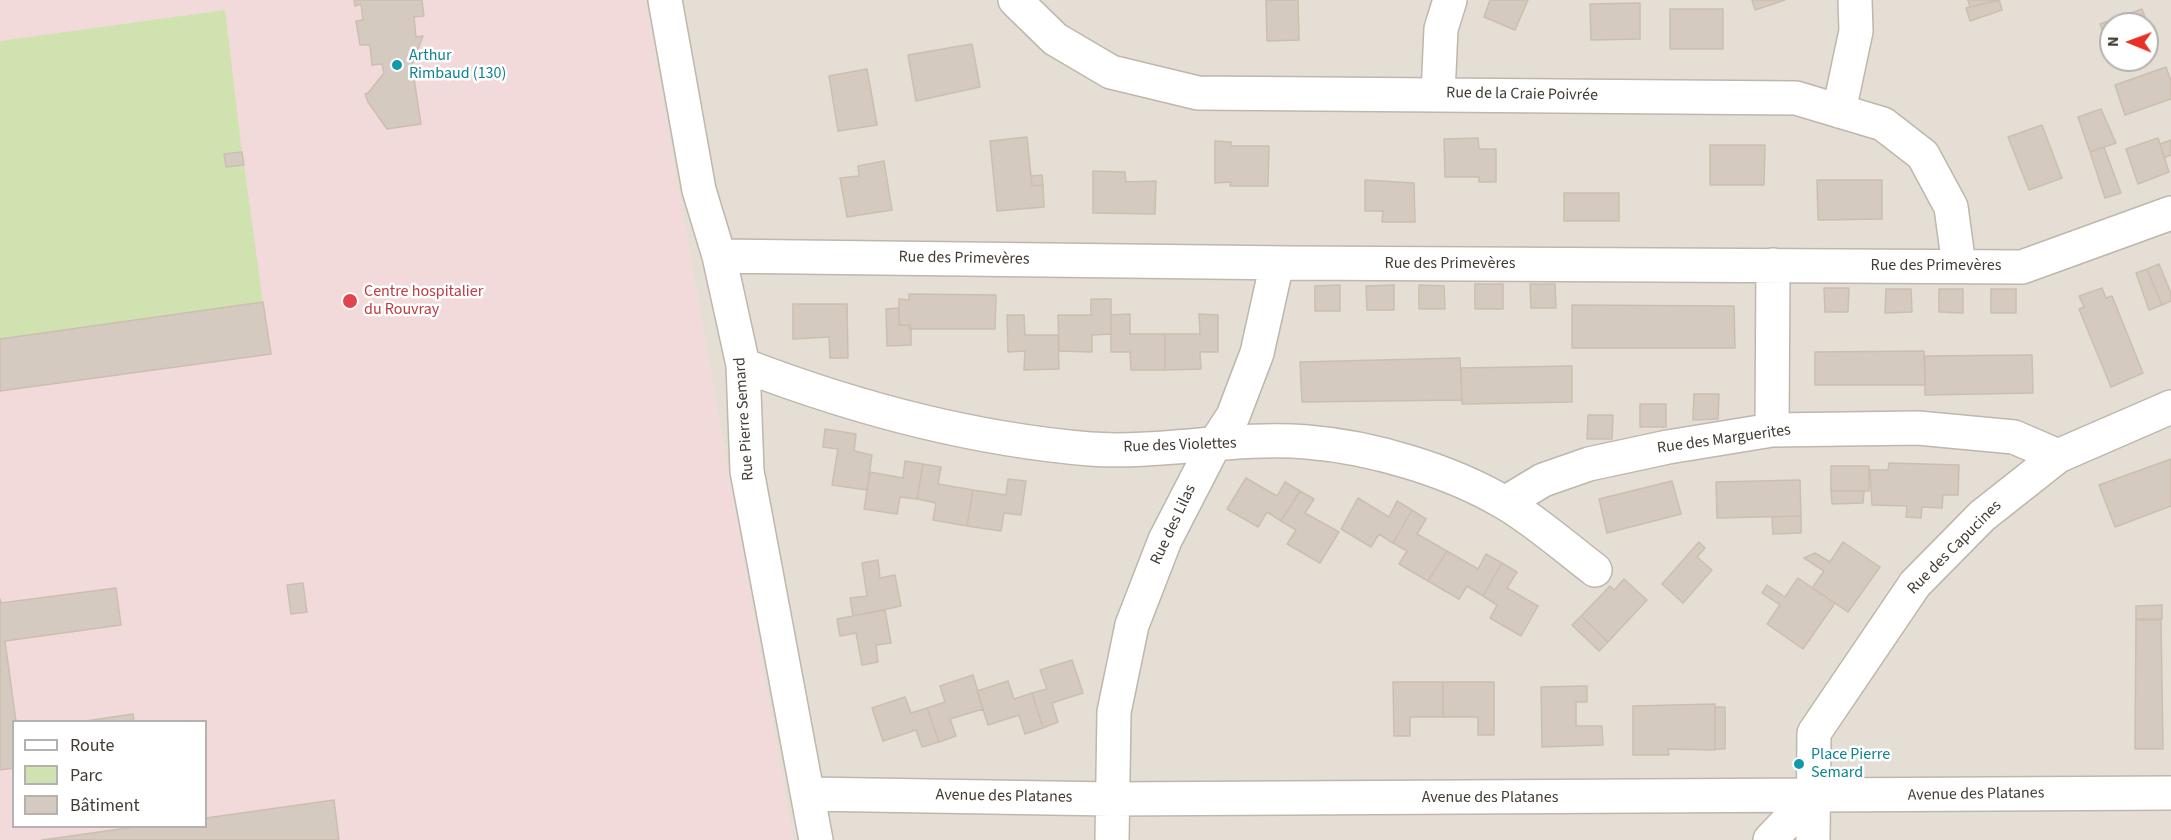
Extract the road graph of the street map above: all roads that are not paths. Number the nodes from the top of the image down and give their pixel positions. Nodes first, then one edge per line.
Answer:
1 (665, 0) edge
2 (1015, 0) edge
3 (1450, 0) edge
4 (1854, 0) edge
5 (1438, 94) junction
6 (1839, 111) junction
7 (2171, 213) edge
8 (719, 256) junction
9 (1278, 263) junction
10 (1773, 266) junction
11 (1959, 266) junction
12 (743, 364) junction
13 (2171, 407) edge
14 (1772, 430) junction
15 (1214, 444) junction
16 (2058, 456) junction
17 (1505, 503) junction
18 (1595, 570) dead end
19 (2171, 793) edge
20 (808, 794) junction
21 (1811, 797) junction
22 (1111, 799) junction
23 (816, 840) edge
24 (1112, 840) edge
25 (1770, 840) edge
26 (1813, 840) edge

1 - 8 street, Rue Pierre Semard
2 - 5 street, Rue de la Craie Poivrée
3 - 5 street
4 - 6 street
5 - 6 street, Rue de la Craie Poivrée
6 - 11 street, Rue de la Craie Poivrée
7 - 11 street, Rue des Primevères
8 - 9 street, Rue des Primevères
8 - 12 street, Rue Pierre Semard
9 - 10 street, Rue des Primevères
9 - 15 street, Rue des Lilas
10 - 11 street, Rue des Primevères
10 - 14 street
12 - 15 street, Rue des Violettes
12 - 20 street, Rue Pierre Semard
13 - 16 street, Rue des Capucines
14 - 16 street, Rue des Marguerites
14 - 17 street, Rue des Marguerites
15 - 17 street, Rue des Violettes
15 - 22 street, Rue des Lilas
16 - 21 street, Rue des Capucines
17 - 18 street, Rue des Violettes
19 - 21 street, Avenue des Platanes
20 - 22 street, Avenue des Platanes
20 - 23 street, Rue Pierre Semard
21 - 22 street, Avenue des Platanes
21 - 25 street
21 - 26 street, Rue des Capucines
22 - 24 street, Rue des Lilas

